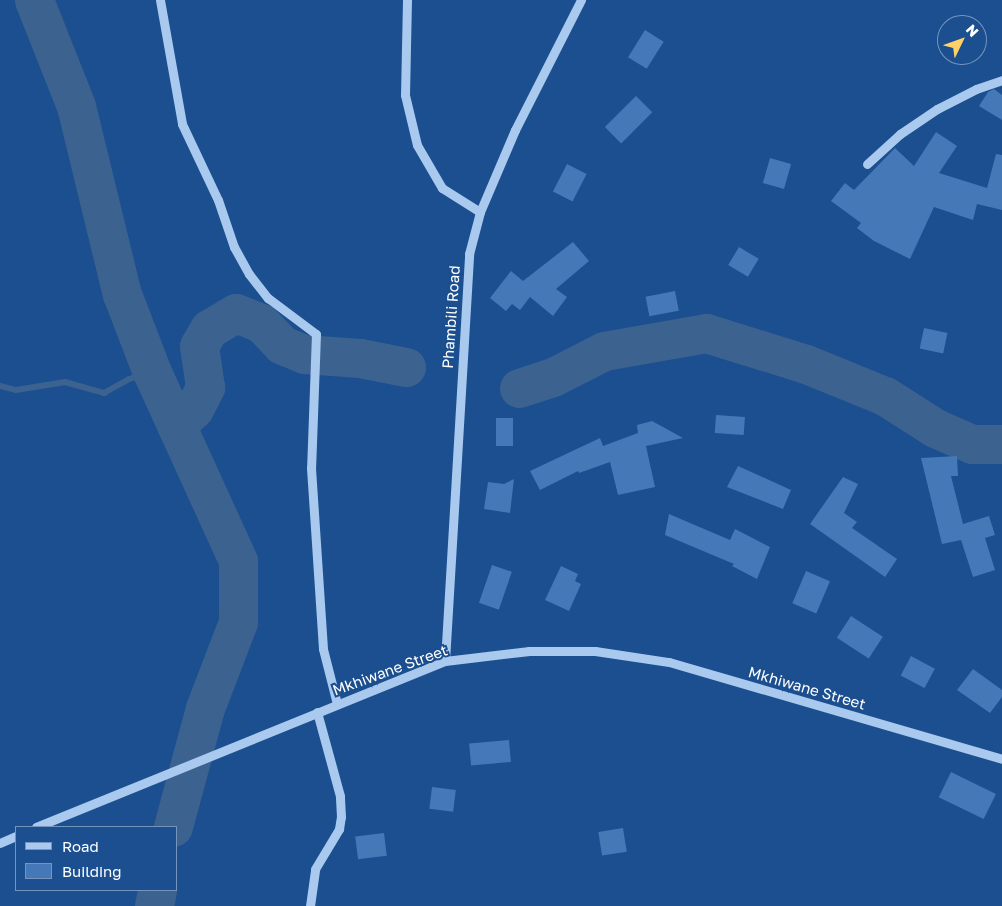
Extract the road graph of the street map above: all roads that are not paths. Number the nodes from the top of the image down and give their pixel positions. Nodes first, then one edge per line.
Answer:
1 (160, 0) edge
2 (407, 0) edge
3 (581, 0) edge
4 (1002, 80) edge
5 (867, 164) dead end
6 (480, 212) junction
7 (445, 661) junction
8 (337, 704) junction
9 (317, 712) junction
10 (1002, 759) edge
11 (38, 826) edge
12 (15, 836) edge
13 (0, 843) edge
14 (310, 906) edge

1 - 8 street
2 - 6 street
3 - 6 street, Phambili Road
4 - 5 street
6 - 7 street, Phambili Road
7 - 8 street, Mkhiwane Street
7 - 10 street, Mkhiwane Street
8 - 9 street, Mkhiwane Street
9 - 11 street, Mkhiwane Street
9 - 14 street
12 - 13 street

